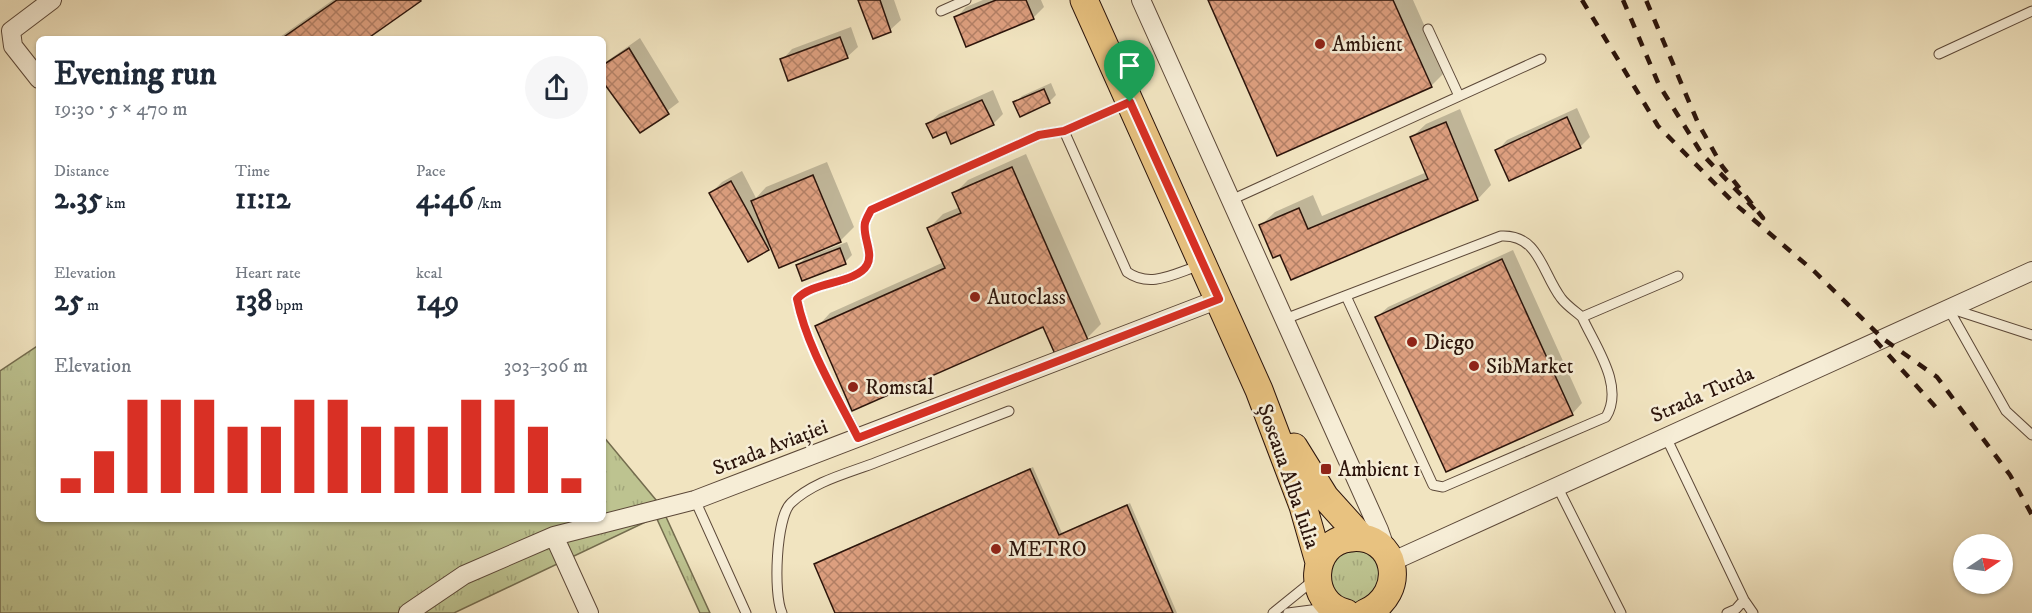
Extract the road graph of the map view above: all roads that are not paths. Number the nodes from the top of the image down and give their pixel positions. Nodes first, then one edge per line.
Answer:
1 (52, 0) edge
2 (966, 0) edge
3 (1084, 0) edge
4 (1142, 0) edge
5 (941, 11) dead end
6 (2032, 11) edge
7 (1428, 29) dead end
8 (1938, 54) dead end
9 (1541, 59) dead end
10 (36, 75) edge
11 (1459, 96) junction
12 (1130, 102) junction
13 (1064, 131) junction
14 (1231, 200) junction
15 (1203, 264) junction
16 (2032, 271) edge
17 (1678, 276) dead end
18 (1346, 296) junction
19 (1219, 299) junction
20 (1948, 308) junction
21 (1582, 316) junction
22 (1285, 319) junction
23 (2032, 335) edge
24 (1259, 390) junction
25 (1009, 411) dead end
26 (1665, 435) junction
27 (2032, 435) edge
28 (858, 438) junction
29 (1557, 486) junction
30 (695, 500) junction
31 (1366, 530) junction
32 (554, 536) junction
33 (1389, 558) junction
34 (1318, 570) junction
35 (1744, 600) junction
36 (1356, 610) edge
37 (408, 613) edge
38 (589, 613) edge
39 (746, 613) edge
40 (782, 613) edge
41 (1273, 613) edge
42 (1288, 613) edge
43 (1621, 613) edge
44 (1727, 613) edge
45 (1753, 613) edge

1 - 10 street
2 - 5 lane
3 - 12 main road, Șoseaua Alba Iulia
4 - 14 street
6 - 8 lane
7 - 11 lane
9 - 11 lane
11 - 14 lane
12 - 13 lane
12 - 15 main road, Șoseaua Alba Iulia
13 - 15 lane
13 - 28 lane
14 - 22 street
15 - 19 main road, Șoseaua Alba Iulia
16 - 20 street, Strada Turda
17 - 21 lane
18 - 21 lane
18 - 21 lane
18 - 22 lane
19 - 24 main road, Șoseaua Alba Iulia
19 - 28 street, Strada Aviației
20 - 23 lane
20 - 26 street, Strada Turda
20 - 27 lane
22 - 31 street
24 - 31 main road, Șoseaua Alba Iulia
24 - 34 main road, Șoseaua Alba Iulia
25 - 40 lane
26 - 29 street, Strada Turda
26 - 35 lane
28 - 30 street, Strada Aviației
29 - 33 street, Strada Turda
29 - 43 lane
30 - 32 street, Strada Aviației
30 - 39 lane
31 - 33 main road
31 - 34 main road
32 - 37 street, Strada Aviației
32 - 38 street
33 - 36 main road
34 - 36 main road
34 - 41 lane
35 - 44 lane
35 - 45 lane
36 - 42 lane

